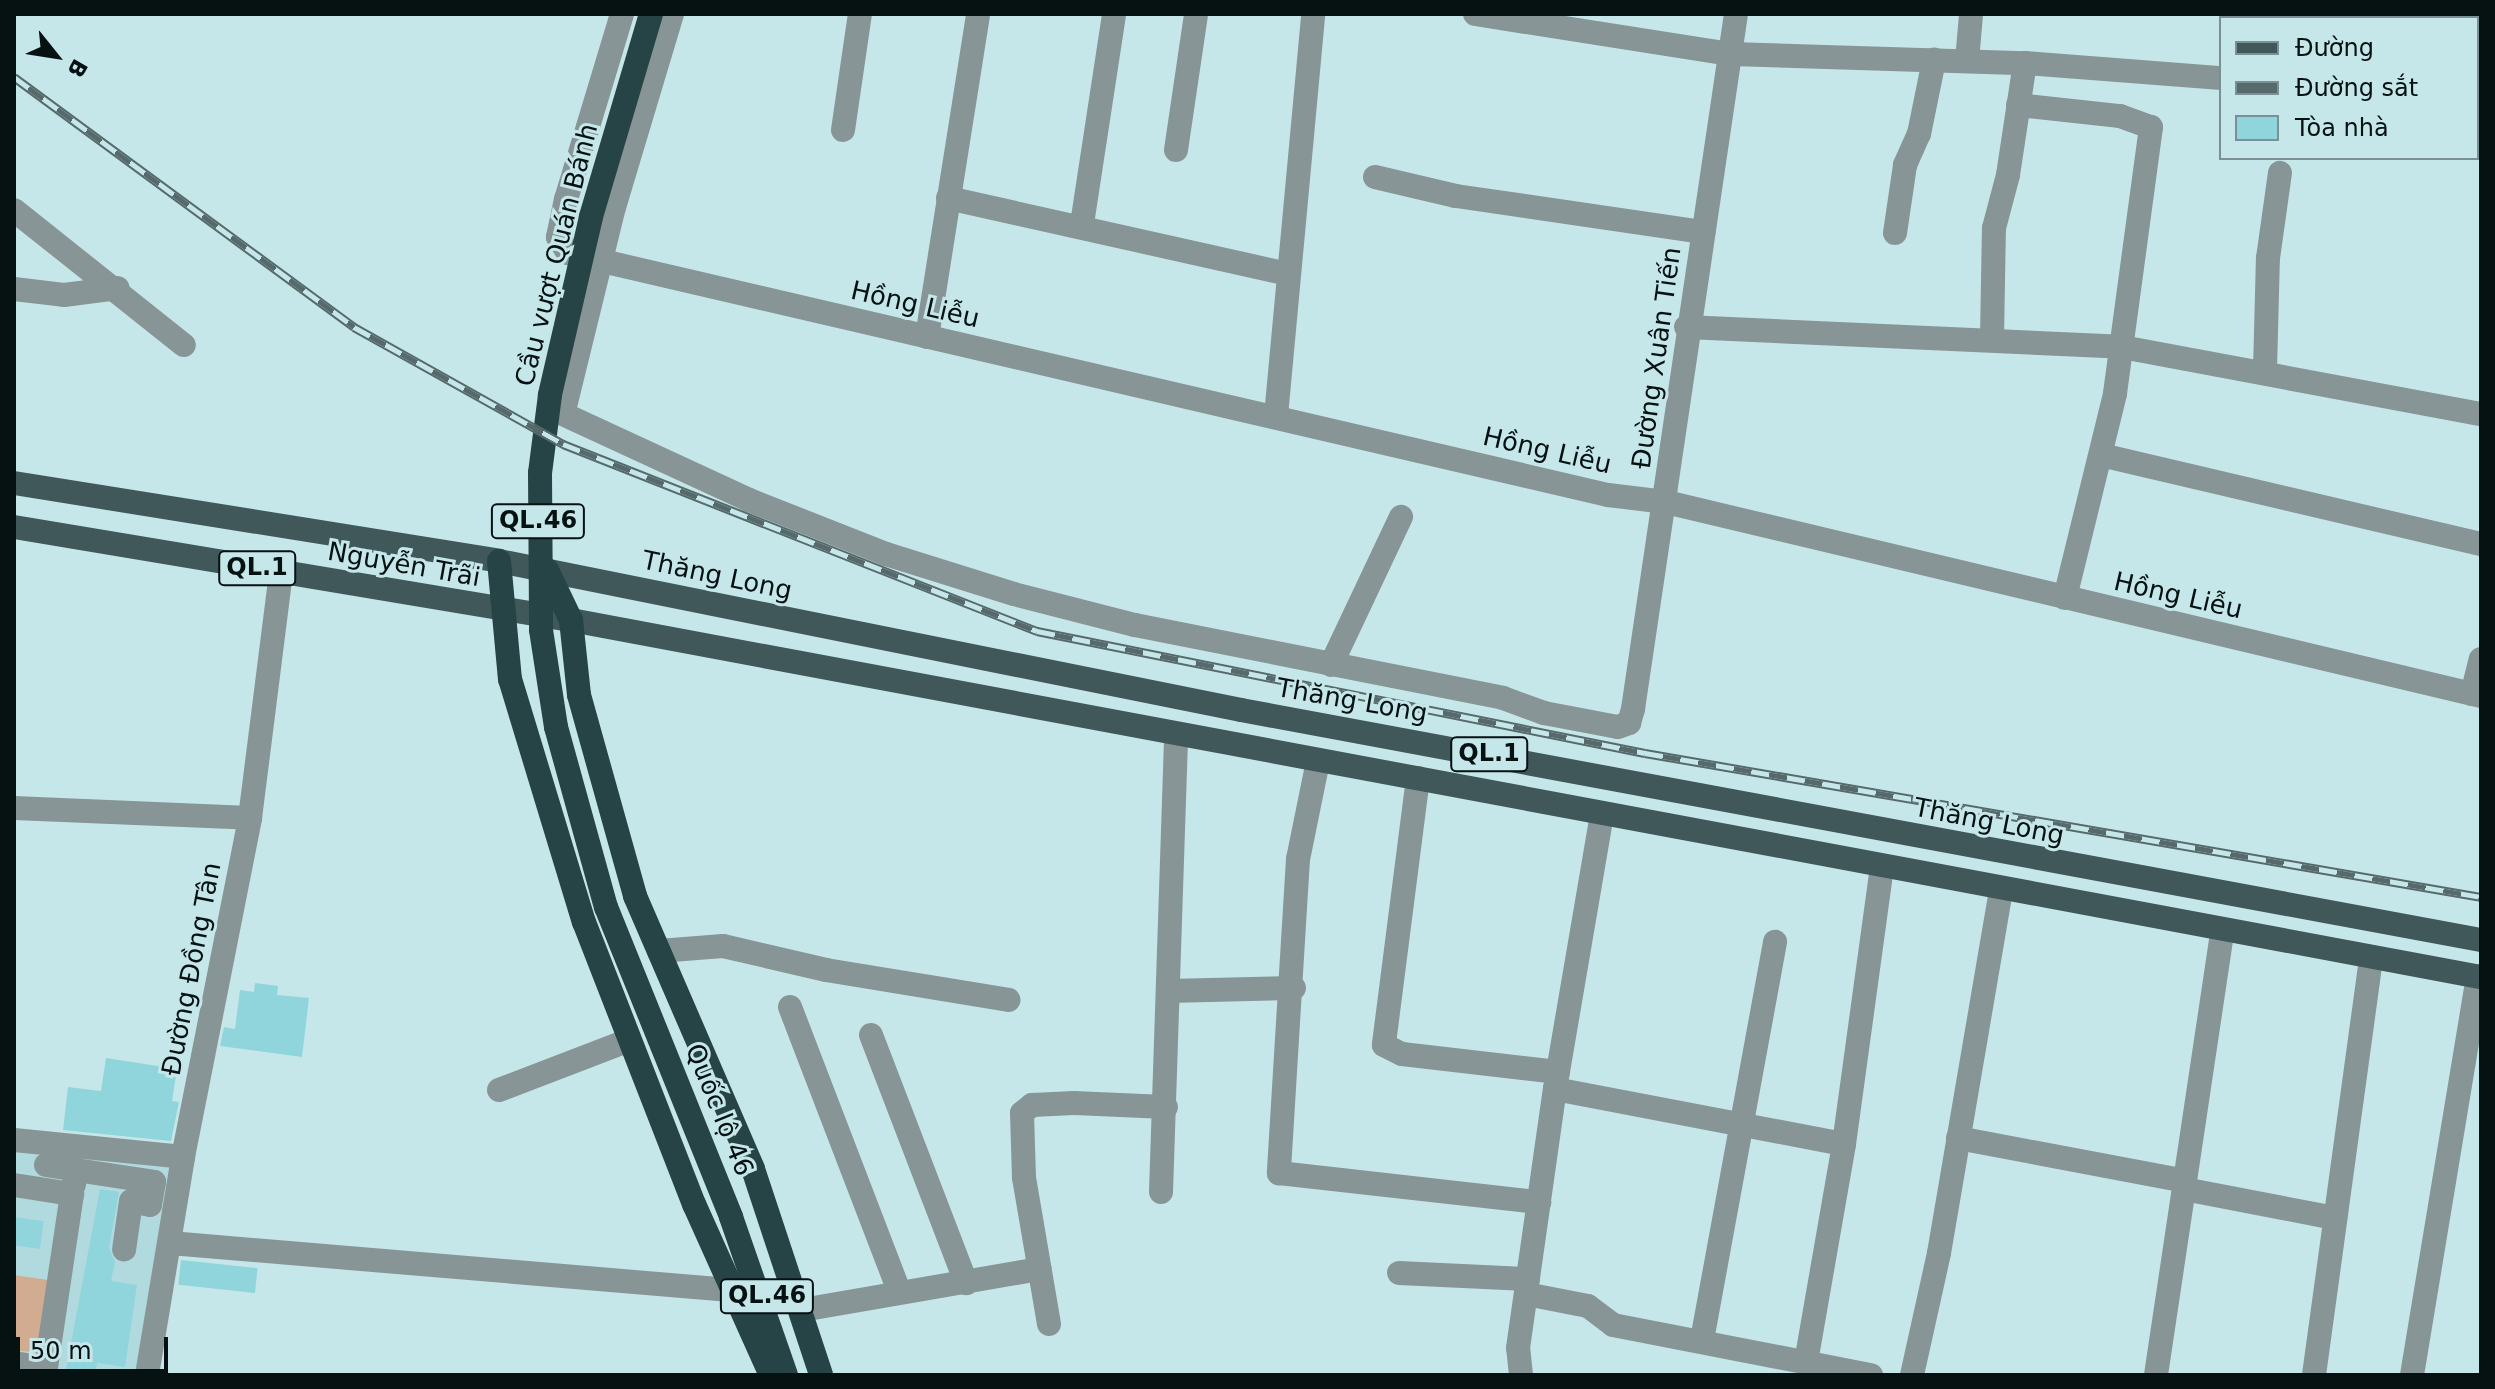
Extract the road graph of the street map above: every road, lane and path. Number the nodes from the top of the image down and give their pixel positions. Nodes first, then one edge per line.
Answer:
1 (622, 14) edge
2 (651, 14) edge
3 (672, 14) edge
4 (860, 14) edge
5 (978, 14) edge
6 (1114, 14) edge
7 (1196, 14) edge
8 (1313, 14) edge
9 (1475, 14) edge
10 (1736, 14) edge
11 (1971, 14) edge
12 (1731, 54) junction
13 (1934, 60) junction
14 (1967, 61) junction
15 (2025, 63) junction
16 (2219, 78) edge
17 (2018, 105) junction
18 (591, 114) junction
19 (638, 127) junction
20 (843, 130) dead end
21 (1176, 150) dead end
22 (2280, 173) dead end
23 (1375, 177) dead end
24 (948, 198) junction
25 (14, 210) edge
26 (1082, 224) junction
27 (1703, 232) junction
28 (1895, 233) dead end
29 (600, 260) junction
30 (1289, 274) junction
31 (118, 288) junction
32 (14, 289) edge
33 (1686, 327) junction
34 (927, 337) junction
35 (1992, 338) junction
36 (184, 345) dead end
37 (2122, 347) junction
38 (2265, 370) junction
39 (2481, 414) edge
40 (1276, 416) junction
41 (2101, 455) junction
42 (14, 483) edge
43 (1666, 502) junction
44 (1401, 517) dead end
45 (14, 527) edge
46 (2481, 544) edge
47 (499, 561) junction
48 (547, 570) junction
49 (281, 572) junction
50 (2065, 598) junction
51 (500, 610) junction
52 (571, 620) junction
53 (2481, 659) edge
54 (1331, 665) junction
55 (2476, 695) edge
56 (1176, 737) junction
57 (1423, 742) junction
58 (1318, 761) junction
59 (1418, 778) junction
60 (14, 808) edge
61 (1602, 815) junction
62 (250, 818) junction
63 (1882, 868) junction
64 (2001, 889) junction
65 (2222, 931) junction
66 (2481, 940) edge
67 (1775, 942) dead end
68 (659, 951) junction
69 (2371, 957) junction
70 (2480, 976) edge
71 (1294, 988) junction
72 (1168, 991) junction
73 (1009, 1000) dead end
74 (790, 1007) dead end
75 (654, 1025) joint
76 (871, 1035) dead end
77 (629, 1040) junction
78 (1556, 1080) junction
79 (499, 1090) dead end
80 (1166, 1107) junction
81 (1743, 1125) junction
82 (1958, 1138) junction
83 (14, 1140) edge
84 (1844, 1144) junction
85 (183, 1157) junction
86 (46, 1166) junction
87 (74, 1182) junction
88 (14, 1185) edge
89 (2184, 1185) junction
90 (1161, 1192) dead end
91 (1539, 1202) junction
92 (731, 1217) junction
93 (2335, 1218) junction
94 (170, 1243) junction
95 (124, 1250) dead end
96 (1039, 1269) junction
97 (1399, 1273) dead end
98 (966, 1283) junction
99 (1527, 1287) junction
100 (730, 1290) junction
101 (899, 1291) junction
102 (802, 1310) junction
103 (1049, 1324) dead end
104 (1702, 1340) junction
105 (1806, 1362) junction
106 (14, 1363) edge
107 (147, 1375) edge
108 (771, 1375) edge
109 (786, 1375) edge
110 (803, 1375) edge
111 (821, 1375) edge
112 (1521, 1375) edge
113 (1871, 1375) edge
114 (1912, 1375) edge
115 (2156, 1375) edge
116 (2314, 1375) edge
117 (2412, 1375) edge

1 - 18 street, Hồng Liễu
2 - 75 highway, Cầu vượt Quán Bánh / QL.46
3 - 19 street
4 - 20 street
5 - 24 street
6 - 26 street
7 - 21 street
8 - 30 street
9 - 12 street
10 - 12 street, Đường Xuân Tiến
11 - 14 street
12 - 13 street
12 - 27 street, Đường Xuân Tiến
13 - 14 street
13 - 28 street
14 - 15 street
15 - 16 street
15 - 17 street
17 - 35 street
17 - 37 street
18 - 19 street
18 - 29 street, Hồng Liễu
19 - 29 street
22 - 38 street
23 - 27 street
24 - 26 street
24 - 34 street
25 - 31 street
26 - 30 street
27 - 33 street, Đường Xuân Tiến
29 - 34 street, Hồng Liễu
29 - 54 street
30 - 40 street
31 - 32 street
31 - 36 street
33 - 35 street
33 - 43 street, Đường Xuân Tiến
34 - 40 street, Hồng Liễu
35 - 37 street
37 - 38 street
37 - 41 street
38 - 39 street
40 - 43 street, Hồng Liễu
41 - 46 street
41 - 50 street
42 - 47 main road, Nguyễn Trãi / QL.1
43 - 50 street, Hồng Liễu
43 - 54 street, Đường Xuân Tiến
44 - 54 street
45 - 49 main road, Nguyễn Trãi / QL.1
47 - 48 main road, Thăng Long / QL.1
47 - 51 highway
48 - 52 highway
48 - 57 main road, Thăng Long / QL.1
49 - 51 main road, Nguyễn Trãi / QL.1
49 - 62 street, Đường Đồng Tân
50 - 55 street, Hồng Liễu
51 - 52 main road, QL.1
51 - 77 highway
52 - 56 main road, QL.1
52 - 68 highway
53 - 55 street
56 - 58 main road, QL.1
56 - 72 street
57 - 59 main road
57 - 66 main road, Thăng Long / QL.1
58 - 59 main road, QL.1
58 - 71 street
59 - 61 main road, QL.1
59 - 78 street
60 - 62 street
61 - 63 main road, QL.1
61 - 78 street
62 - 85 street, Đường Đồng Tân
63 - 64 main road, QL.1
63 - 84 street
64 - 65 main road, QL.1
64 - 82 street
65 - 69 main road, QL.1
65 - 89 street
67 - 81 street
68 - 73 street
68 - 102 highway
69 - 70 main road, QL.1
69 - 93 street
70 - 117 street
71 - 72 street
71 - 91 street
72 - 80 street
74 - 101 street
75 - 92 highway, Quốc lộ 46 / QL.46
76 - 98 street
77 - 79 street
77 - 100 highway
78 - 81 street
78 - 91 street
80 - 90 street
80 - 96 street
81 - 84 street
81 - 104 street
82 - 89 street
82 - 114 street
83 - 86 street
84 - 105 street
85 - 86 street
85 - 94 street, Đường Đồng Tân
86 - 87 street
86 - 88 street
87 - 95 street
87 - 106 street
89 - 93 street
89 - 115 street
91 - 99 street
92 - 109 highway, Quốc lộ 46 / QL.46
92 - 110 highway, Quốc lộ 46 / QL.46
93 - 116 street
94 - 100 street
94 - 107 street, Đường Đồng Tân
96 - 98 street
96 - 103 street
97 - 99 street
98 - 101 street
99 - 104 street
99 - 112 street
100 - 108 highway
101 - 102 street
102 - 111 highway
104 - 105 street
105 - 113 street

